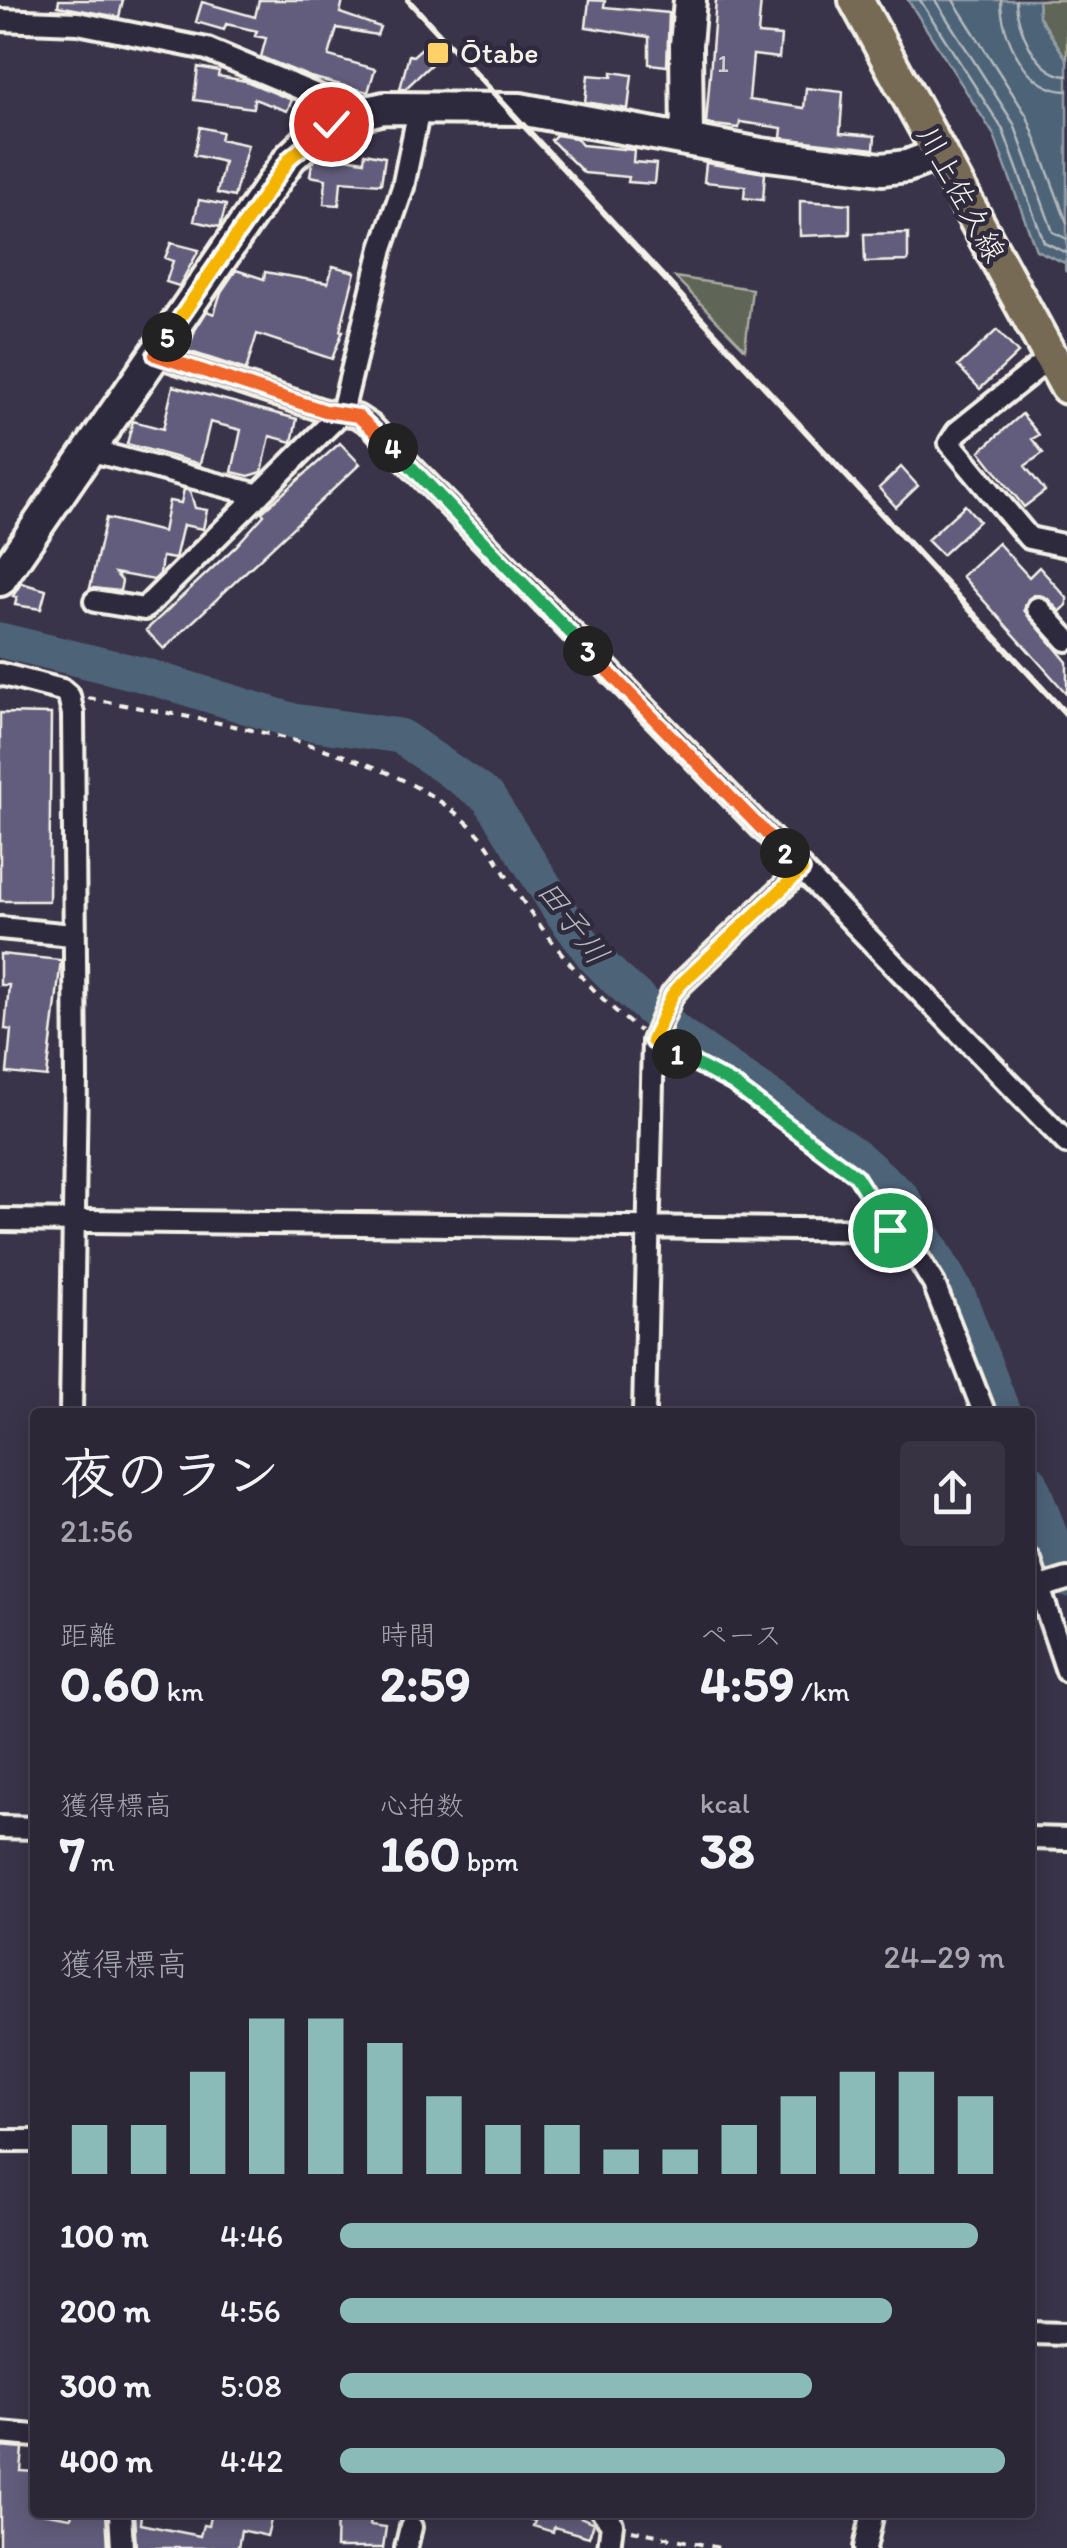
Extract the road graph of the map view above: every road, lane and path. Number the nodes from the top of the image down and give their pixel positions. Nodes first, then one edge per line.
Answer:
1 (690, 0) edge
2 (856, 0) edge
3 (0, 20) edge
4 (419, 109) junction
5 (341, 118) junction
6 (687, 140) junction
7 (939, 154) junction
8 (1058, 354) edge
9 (155, 355) junction
10 (1067, 387) edge
11 (342, 412) junction
12 (89, 450) junction
13 (259, 494) junction
14 (1067, 546) edge
15 (0, 580) edge
16 (94, 601) dead end
17 (1038, 608) dead end
18 (1067, 640) edge
19 (0, 674) edge
20 (69, 696) junction
21 (802, 870) junction
22 (0, 928) edge
23 (72, 935) junction
24 (654, 1038) junction
25 (1067, 1143) edge
26 (0, 1220) edge
27 (74, 1222) junction
28 (646, 1227) junction
29 (890, 1230) junction
30 (72, 1408) edge
31 (644, 1408) edge
32 (982, 1408) edge
33 (1051, 1584) edge
34 (1067, 1671) edge
35 (0, 1827) edge
36 (30, 1828) edge
37 (1035, 1838) edge
38 (1067, 1839) edge
39 (0, 2141) edge
40 (30, 2142) edge
41 (1035, 2333) edge
42 (1067, 2334) edge
43 (0, 2433) edge
44 (30, 2436) edge
45 (120, 2518) edge
46 (607, 2518) edge
47 (872, 2518) edge
48 (122, 2548) edge
49 (609, 2548) edge
50 (720, 2548) edge
51 (865, 2548) edge

1 - 6 street
2 - 7 main road, 川上佐久線
3 - 5 street
4 - 5 street
4 - 6 street
4 - 11 street
5 - 9 street
6 - 7 street
7 - 8 main road, 川上佐久線
8 - 10 main road, 川上佐久線
8 - 14 street
9 - 11 street
9 - 12 street
11 - 13 street
11 - 21 street
12 - 13 street
12 - 15 street
13 - 16 street
17 - 18 street
19 - 20 street
20 - 23 street
20 - 24 path
21 - 24 street
21 - 25 street
22 - 23 street
23 - 27 street
24 - 28 street
24 - 29 path
26 - 27 street
27 - 28 street
27 - 30 street
28 - 29 street
28 - 31 street
29 - 32 street
33 - 34 street
35 - 36 street
37 - 38 street
39 - 40 street
41 - 42 street
43 - 44 street
45 - 48 street
46 - 49 street
46 - 50 path
47 - 51 street

